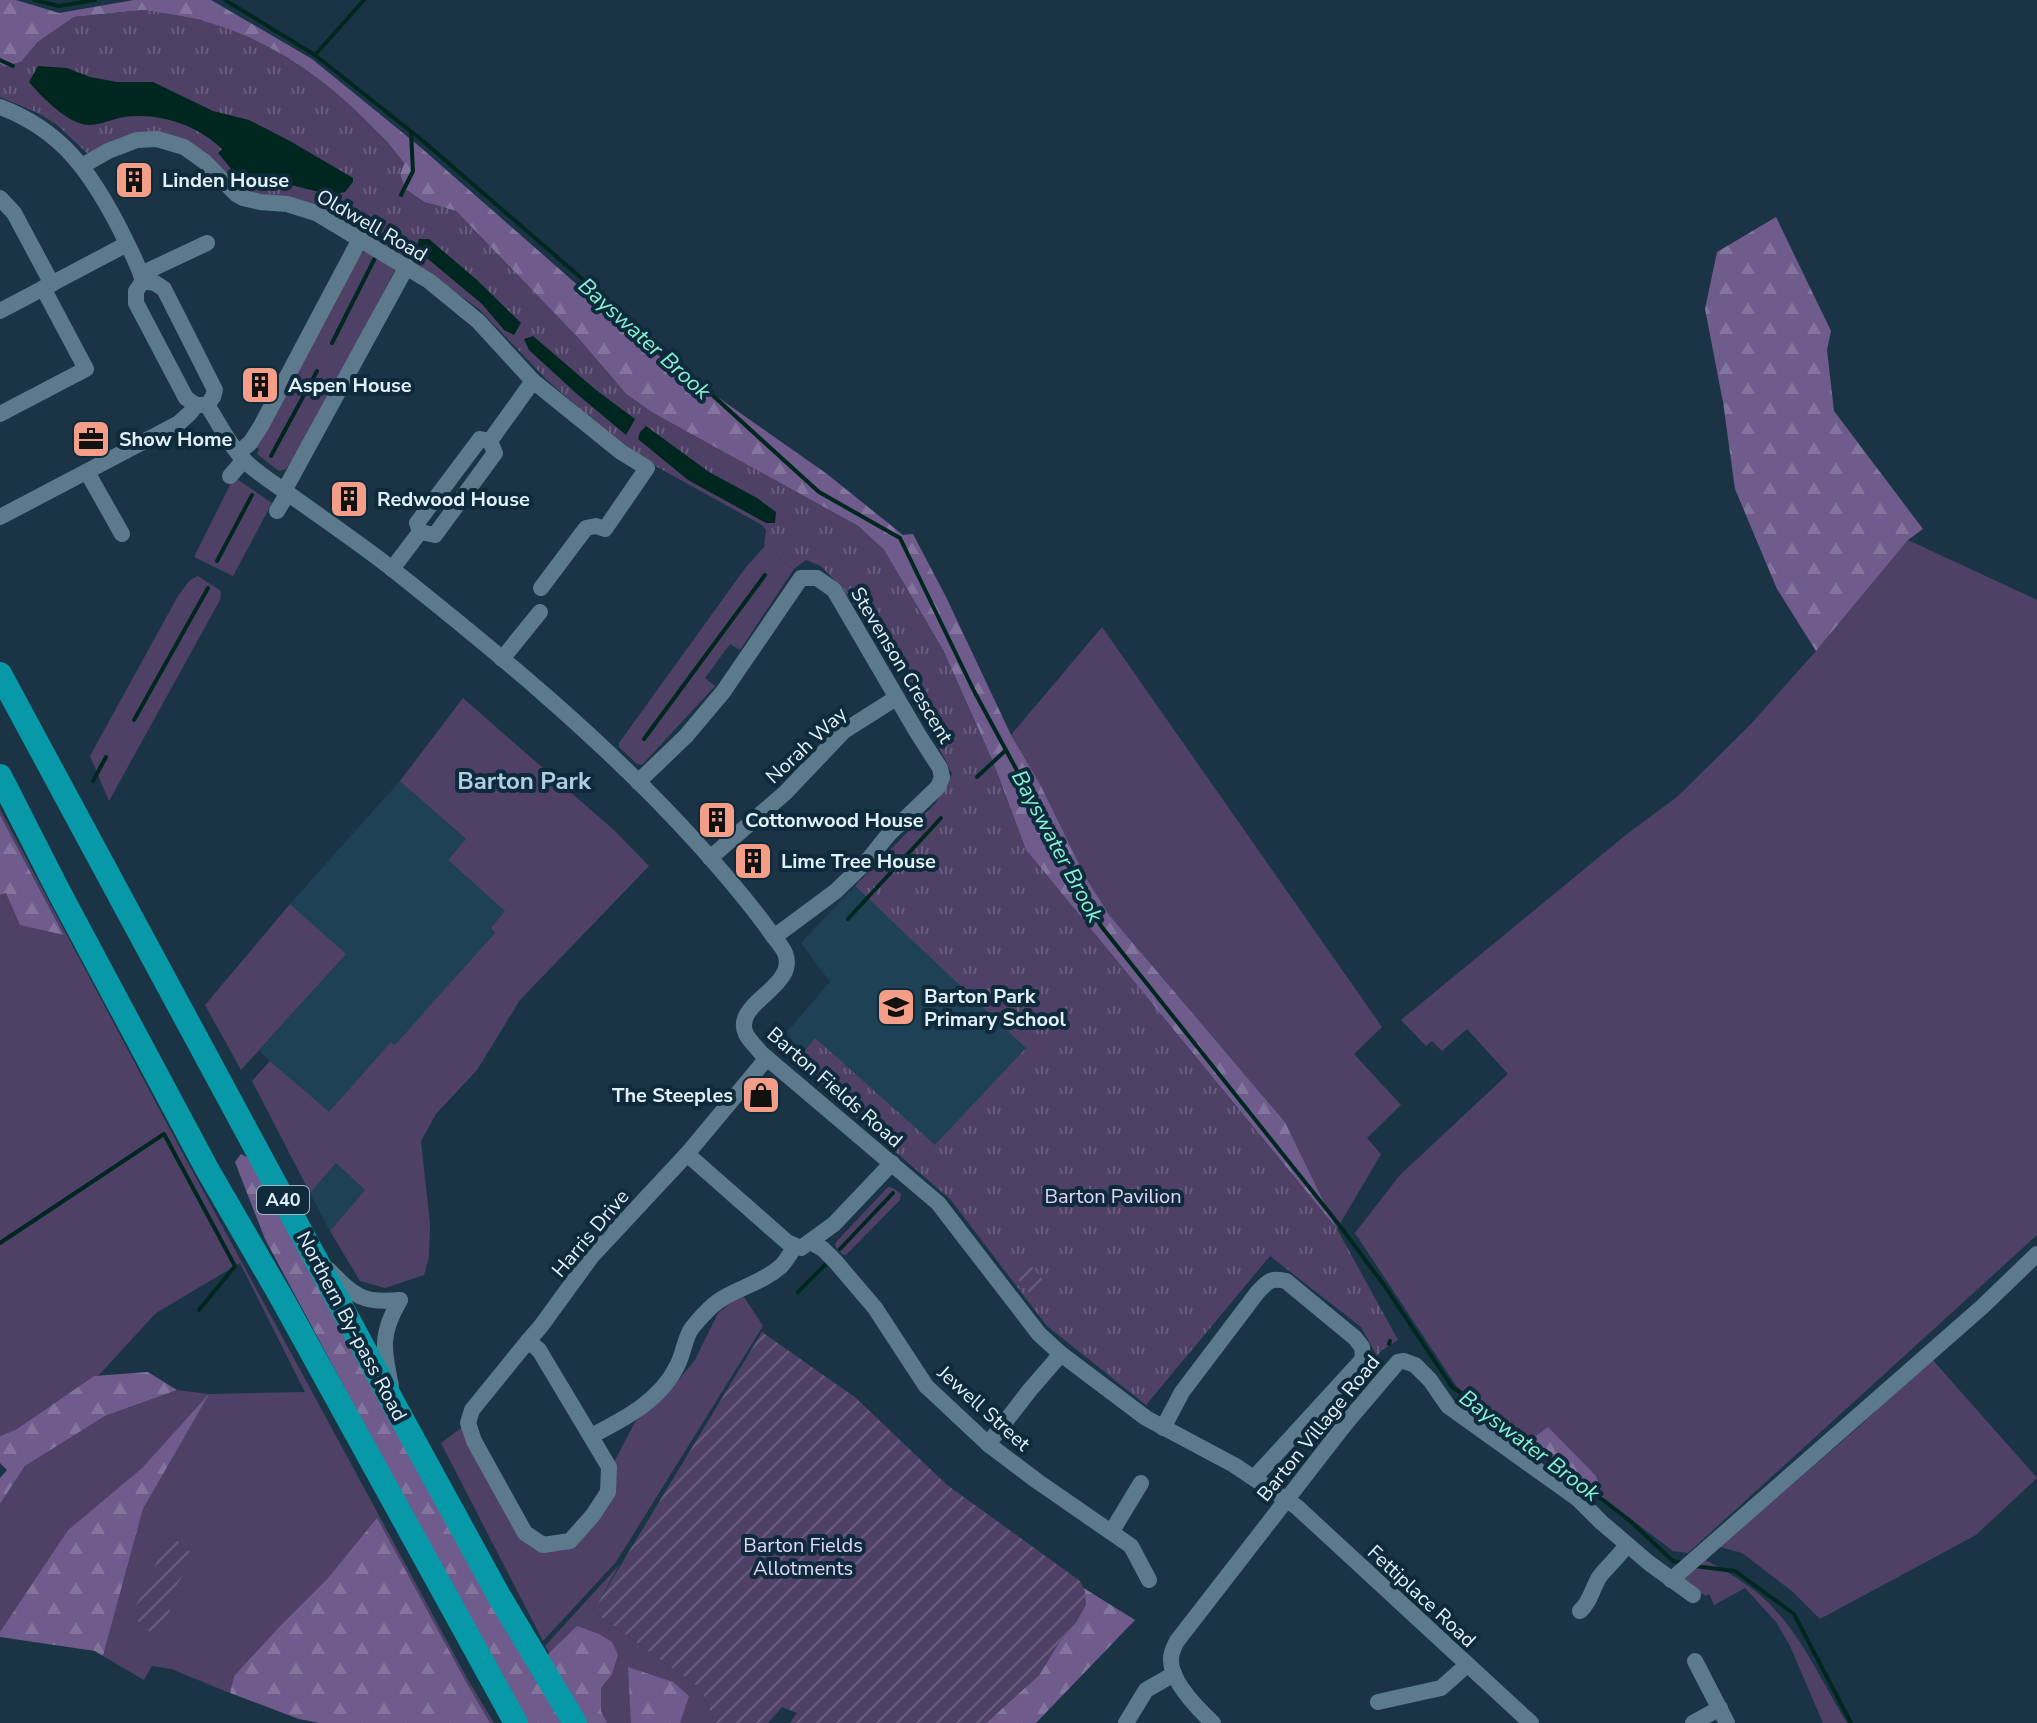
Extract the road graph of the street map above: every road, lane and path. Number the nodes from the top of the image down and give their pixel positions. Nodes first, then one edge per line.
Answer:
1 (0, 107) edge
2 (82, 166) junction
3 (4, 208) edge
4 (360, 239) junction
5 (207, 243) dead end
6 (127, 244) junction
7 (407, 266) junction
8 (142, 278) junction
9 (48, 286) junction
10 (0, 311) edge
11 (533, 381) junction
12 (201, 405) junction
13 (0, 414) edge
14 (241, 456) junction
15 (87, 472) junction
16 (230, 476) dead end
17 (286, 492) junction
18 (277, 511) dead end
19 (0, 517) edge
20 (122, 534) dead end
21 (392, 569) junction
22 (541, 588) dead end
23 (540, 612) dead end
24 (502, 659) junction
25 (0, 674) edge
26 (896, 698) junction
27 (0, 776) edge
28 (638, 782) junction
29 (710, 858) junction
30 (774, 937) junction
31 (767, 1058) junction
32 (687, 1154) junction
33 (892, 1163) junction
34 (803, 1244) junction
35 (310, 1249) junction
36 (2037, 1254) edge
37 (528, 1341) junction
38 (1061, 1354) junction
39 (396, 1408) junction
40 (1163, 1428) junction
41 (591, 1436) junction
42 (988, 1444) junction
43 (1254, 1478) junction
44 (1141, 1483) dead end
45 (1286, 1500) junction
46 (1112, 1531) junction
47 (1627, 1545) junction
48 (1675, 1576) junction
49 (1149, 1580) dead end
50 (1693, 1595) dead end
51 (1588, 1608) dead end
52 (1695, 1661) dead end
53 (1467, 1665) junction
54 (1174, 1674) junction
55 (1378, 1702) dead end
56 (1724, 1716) edge
57 (575, 1722) edge
58 (516, 1723) edge
59 (1126, 1723) edge
60 (1213, 1723) edge
61 (1531, 1723) edge
62 (1693, 1723) edge

1 - 2 street, Barton Fields Road
2 - 4 street, Oldwell Road
2 - 6 street, Barton Fields Road
3 - 9 street
4 - 7 street, Oldwell Road
4 - 14 street
5 - 8 street
6 - 8 street, Barton Fields Road
6 - 9 street
7 - 11 street, Oldwell Road
7 - 17 street
8 - 12 street, Barton Fields Road
8 - 12 street, Barton Fields Road
9 - 10 street
9 - 13 street
11 - 21 street
11 - 22 street, Oldwell Road
12 - 14 street, Barton Fields Road
12 - 15 street
14 - 16 street
14 - 17 street, Barton Fields Road
15 - 19 street
15 - 20 street
17 - 18 street
17 - 21 street, Barton Fields Road
21 - 24 street, Barton Fields Road
23 - 24 street
24 - 28 street, Barton Fields Road
25 - 35 highway, Northern By-pass Road / A40
26 - 28 street, Stevenson Crescent
26 - 29 street, Norah Way
26 - 30 street, Stevenson Crescent
27 - 58 highway, A40
28 - 29 street, Barton Fields Road
29 - 30 street, Barton Fields Road
30 - 31 street, Barton Fields Road
31 - 32 street, Harris Drive
31 - 33 street, Barton Fields Road
32 - 34 street, Jewell Street
32 - 37 street, Harris Drive
33 - 34 street
33 - 38 street, Barton Fields Road
34 - 41 street
34 - 42 street, Jewell Street
35 - 39 highway, Northern By-pass Road / A40
35 - 39 street
36 - 48 street
37 - 41 street
37 - 41 street, Harris Drive
38 - 40 street, Barton Fields Road
38 - 42 street
39 - 57 highway, Northern By-pass Road / A40
40 - 43 street, Barton Fields Road
40 - 43 street
42 - 46 street, Jewell Street
43 - 45 street, Barton Fields Road
44 - 46 street
45 - 47 street, Barton Village Road
45 - 53 street, Fettiplace Road
45 - 54 street, Barton Village Road
46 - 49 street, Jewell Street
47 - 48 street, Barton Village Road
47 - 51 street
48 - 50 street, Barton Village Road
52 - 56 street
53 - 55 street
53 - 61 street, Fettiplace Road
54 - 59 street
54 - 60 street
56 - 62 street

